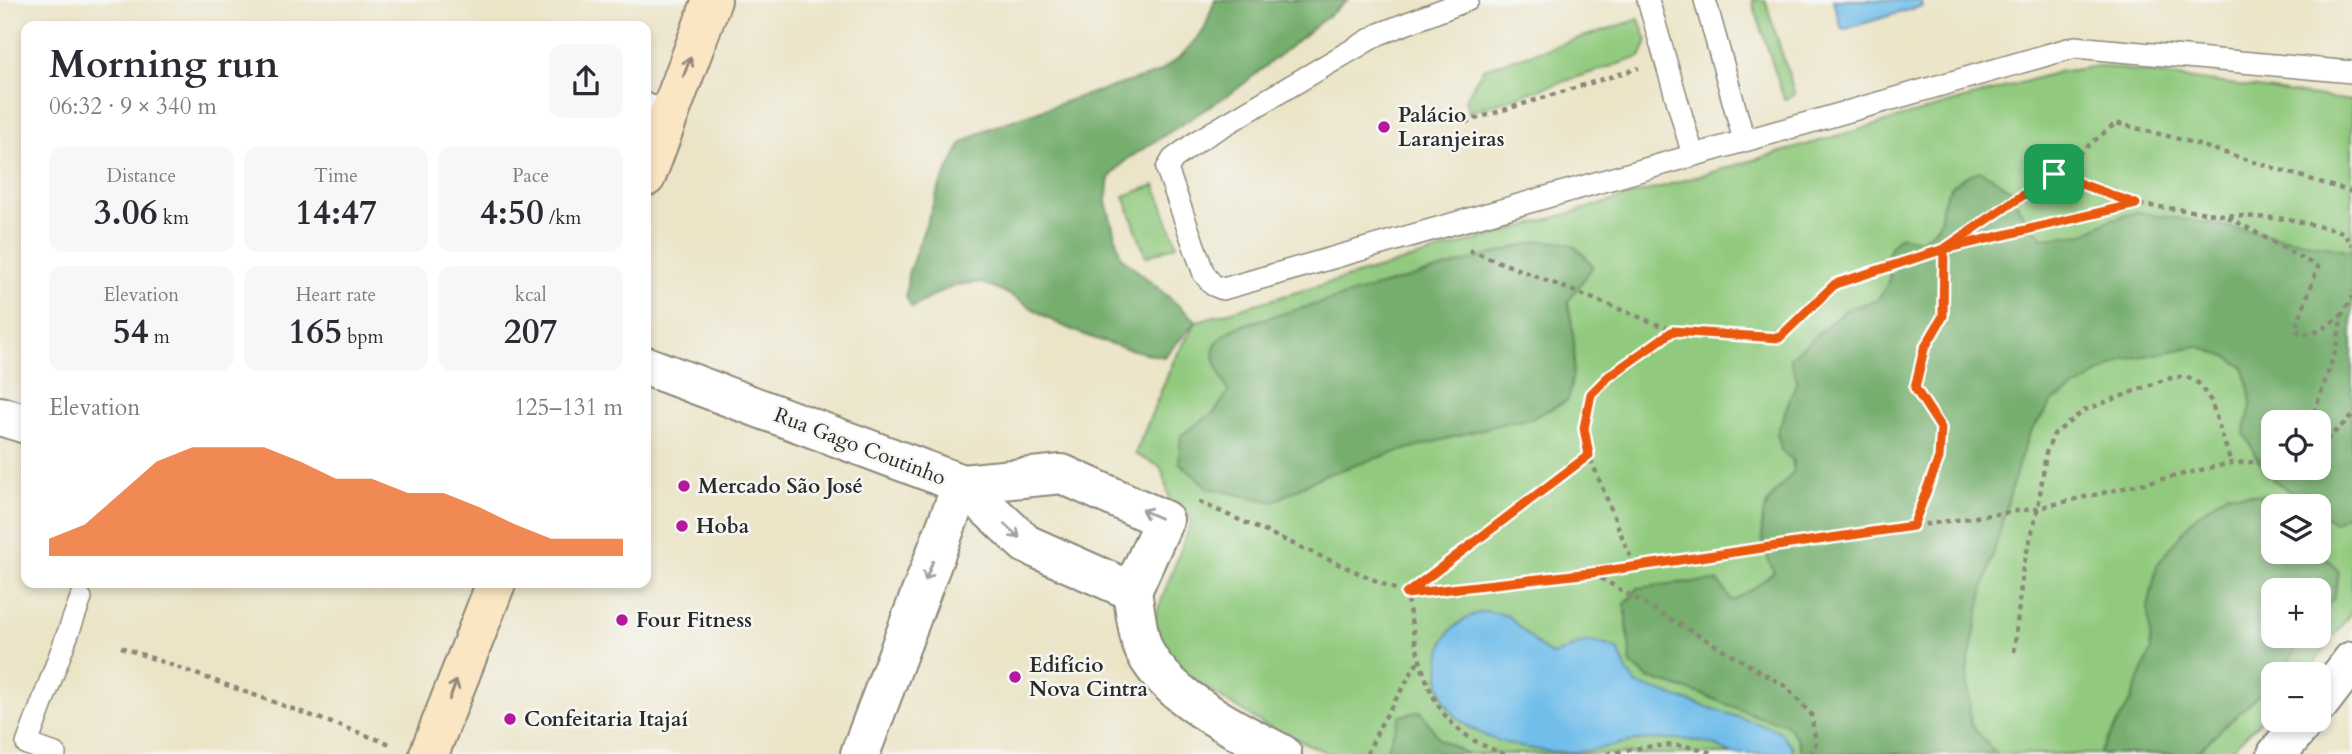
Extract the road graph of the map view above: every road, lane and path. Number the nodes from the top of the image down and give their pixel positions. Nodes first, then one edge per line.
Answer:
1 (712, 0) edge
2 (1468, 0) edge
3 (1648, 0) edge
4 (1705, 0) edge
5 (1666, 60) junction
6 (2352, 72) edge
7 (658, 108) edge
8 (1465, 122) dead end
9 (1744, 140) junction
10 (651, 148) edge
11 (1693, 155) junction
12 (2054, 174) junction
13 (2352, 192) edge
14 (2136, 204) junction
15 (2224, 215) junction
16 (2343, 232) junction
17 (2352, 232) edge
18 (2352, 245) edge
19 (1459, 246) dead end
20 (1944, 249) junction
21 (2352, 297) edge
22 (2342, 316) junction
23 (1673, 331) junction
24 (651, 368) edge
25 (2315, 410) edge
26 (0, 416) edge
27 (2352, 416) edge
28 (21, 423) edge
29 (2331, 436) edge
30 (1589, 455) junction
31 (2261, 462) edge
32 (2231, 463) junction
33 (962, 484) junction
34 (1197, 501) dead end
35 (2038, 508) junction
36 (1913, 526) junction
37 (1634, 566) junction
38 (1591, 573) junction
39 (491, 588) edge
40 (1132, 592) junction
41 (1406, 594) junction
42 (81, 598) dead end
43 (121, 647) dead end
44 (2014, 652) dead end
45 (1420, 660) junction
46 (2352, 662) edge
47 (2331, 689) edge
48 (2295, 732) edge
49 (411, 750) edge
50 (55, 754) edge
51 (860, 754) edge
52 (1282, 754) edge
53 (1367, 754) edge
54 (1504, 754) edge
55 (1607, 754) edge
56 (1714, 754) edge
57 (1810, 754) edge
58 (2277, 754) edge

7 -> 1 main road
2 - 11 lane
3 - 5 lane
4 - 9 lane
5 - 8 path
5 - 11 lane
6 - 9 lane
7 - 10 main road
9 - 11 lane
12 - 13 path
12 - 14 path
12 - 20 path
14 - 15 path
14 - 20 path
15 - 16 path
15 - 22 path
16 - 17 path
16 - 18 path
19 - 23 path
20 - 23 path
20 - 36 path
21 - 22 path
22 - 25 path
23 - 30 path
24 - 33 street, Rua Gago Coutinho
26 - 28 street
27 - 29 path
30 - 37 path
30 - 41 path
31 - 32 path
32 - 35 path
32 - 35 path
33 -> 40 street
40 -> 33 street
33 -> 51 street, Rua Gago Coutinho
34 - 41 path
35 - 36 path
35 - 44 path
36 - 37 path
37 - 38 path
38 - 41 path
38 - 57 path
49 -> 39 main road
40 - 52 street
41 - 45 path
42 - 50 lane
43 - 49 path
45 - 53 path
45 - 54 path
46 - 47 street
48 - 58 street
55 - 56 path

